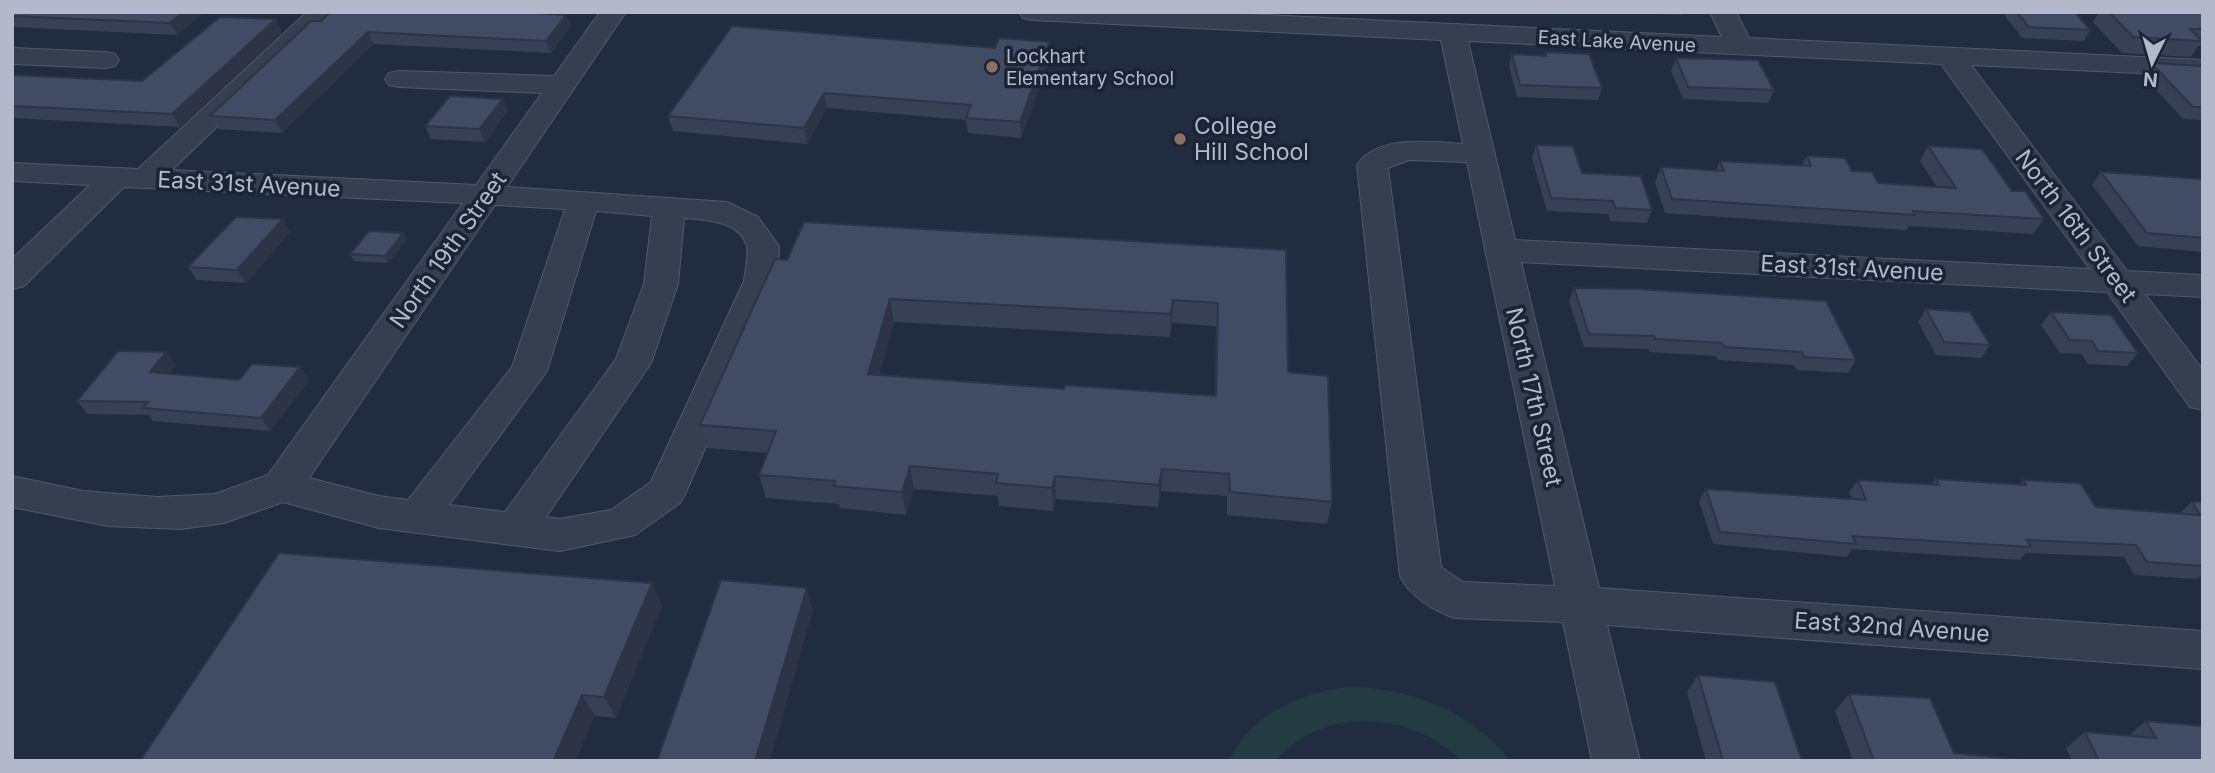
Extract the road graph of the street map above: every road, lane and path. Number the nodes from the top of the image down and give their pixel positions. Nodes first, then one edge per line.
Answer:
1 (322, 12) edge
2 (613, 12) edge
3 (1032, 12) edge
4 (1723, 12) edge
5 (1061, 13) edge
6 (1453, 33) junction
7 (1740, 47) junction
8 (1949, 55) junction
9 (12, 56) edge
10 (105, 60) dead end
11 (2203, 68) edge
12 (399, 79) dead end
13 (562, 85) junction
14 (1480, 154) junction
15 (12, 172) edge
16 (129, 179) junction
17 (486, 195) junction
18 (575, 200) junction
19 (669, 207) junction
20 (1501, 250) junction
21 (12, 278) edge
22 (2117, 282) junction
23 (2203, 286) edge
24 (2203, 397) edge
25 (282, 486) junction
26 (12, 491) edge
27 (418, 516) junction
28 (515, 529) junction
29 (1581, 605) junction
30 (2203, 650) edge
31 (1616, 761) edge

1 - 16 street
2 - 13 street, North 19th Street
3 - 5 street, East Lake Avenue
4 - 7 street
5 - 6 street, East Lake Avenue
6 - 7 street, East Lake Avenue
6 - 14 street, North 17th Street
7 - 8 street, East Lake Avenue
8 - 11 street, East Lake Avenue
8 - 22 street, North 16th Street
9 - 10 street
12 - 13 street
13 - 17 street, North 19th Street
14 - 20 street, North 17th Street
14 - 29 street, East 32nd Avenue
15 - 16 street, East 31st Avenue
16 - 17 street, East 31st Avenue
16 - 21 street
17 - 18 lane
17 - 25 street, North 19th Street
18 - 19 street
18 - 27 street
19 - 28 street
19 - 28 street
20 - 22 street, East 31st Avenue
20 - 29 street, North 17th Street
22 - 23 street, East 31st Avenue
22 - 24 street, North 16th Street
25 - 26 street
25 - 27 street
27 - 28 street
29 - 30 street, East 32nd Avenue
29 - 31 street, North 17th Street

